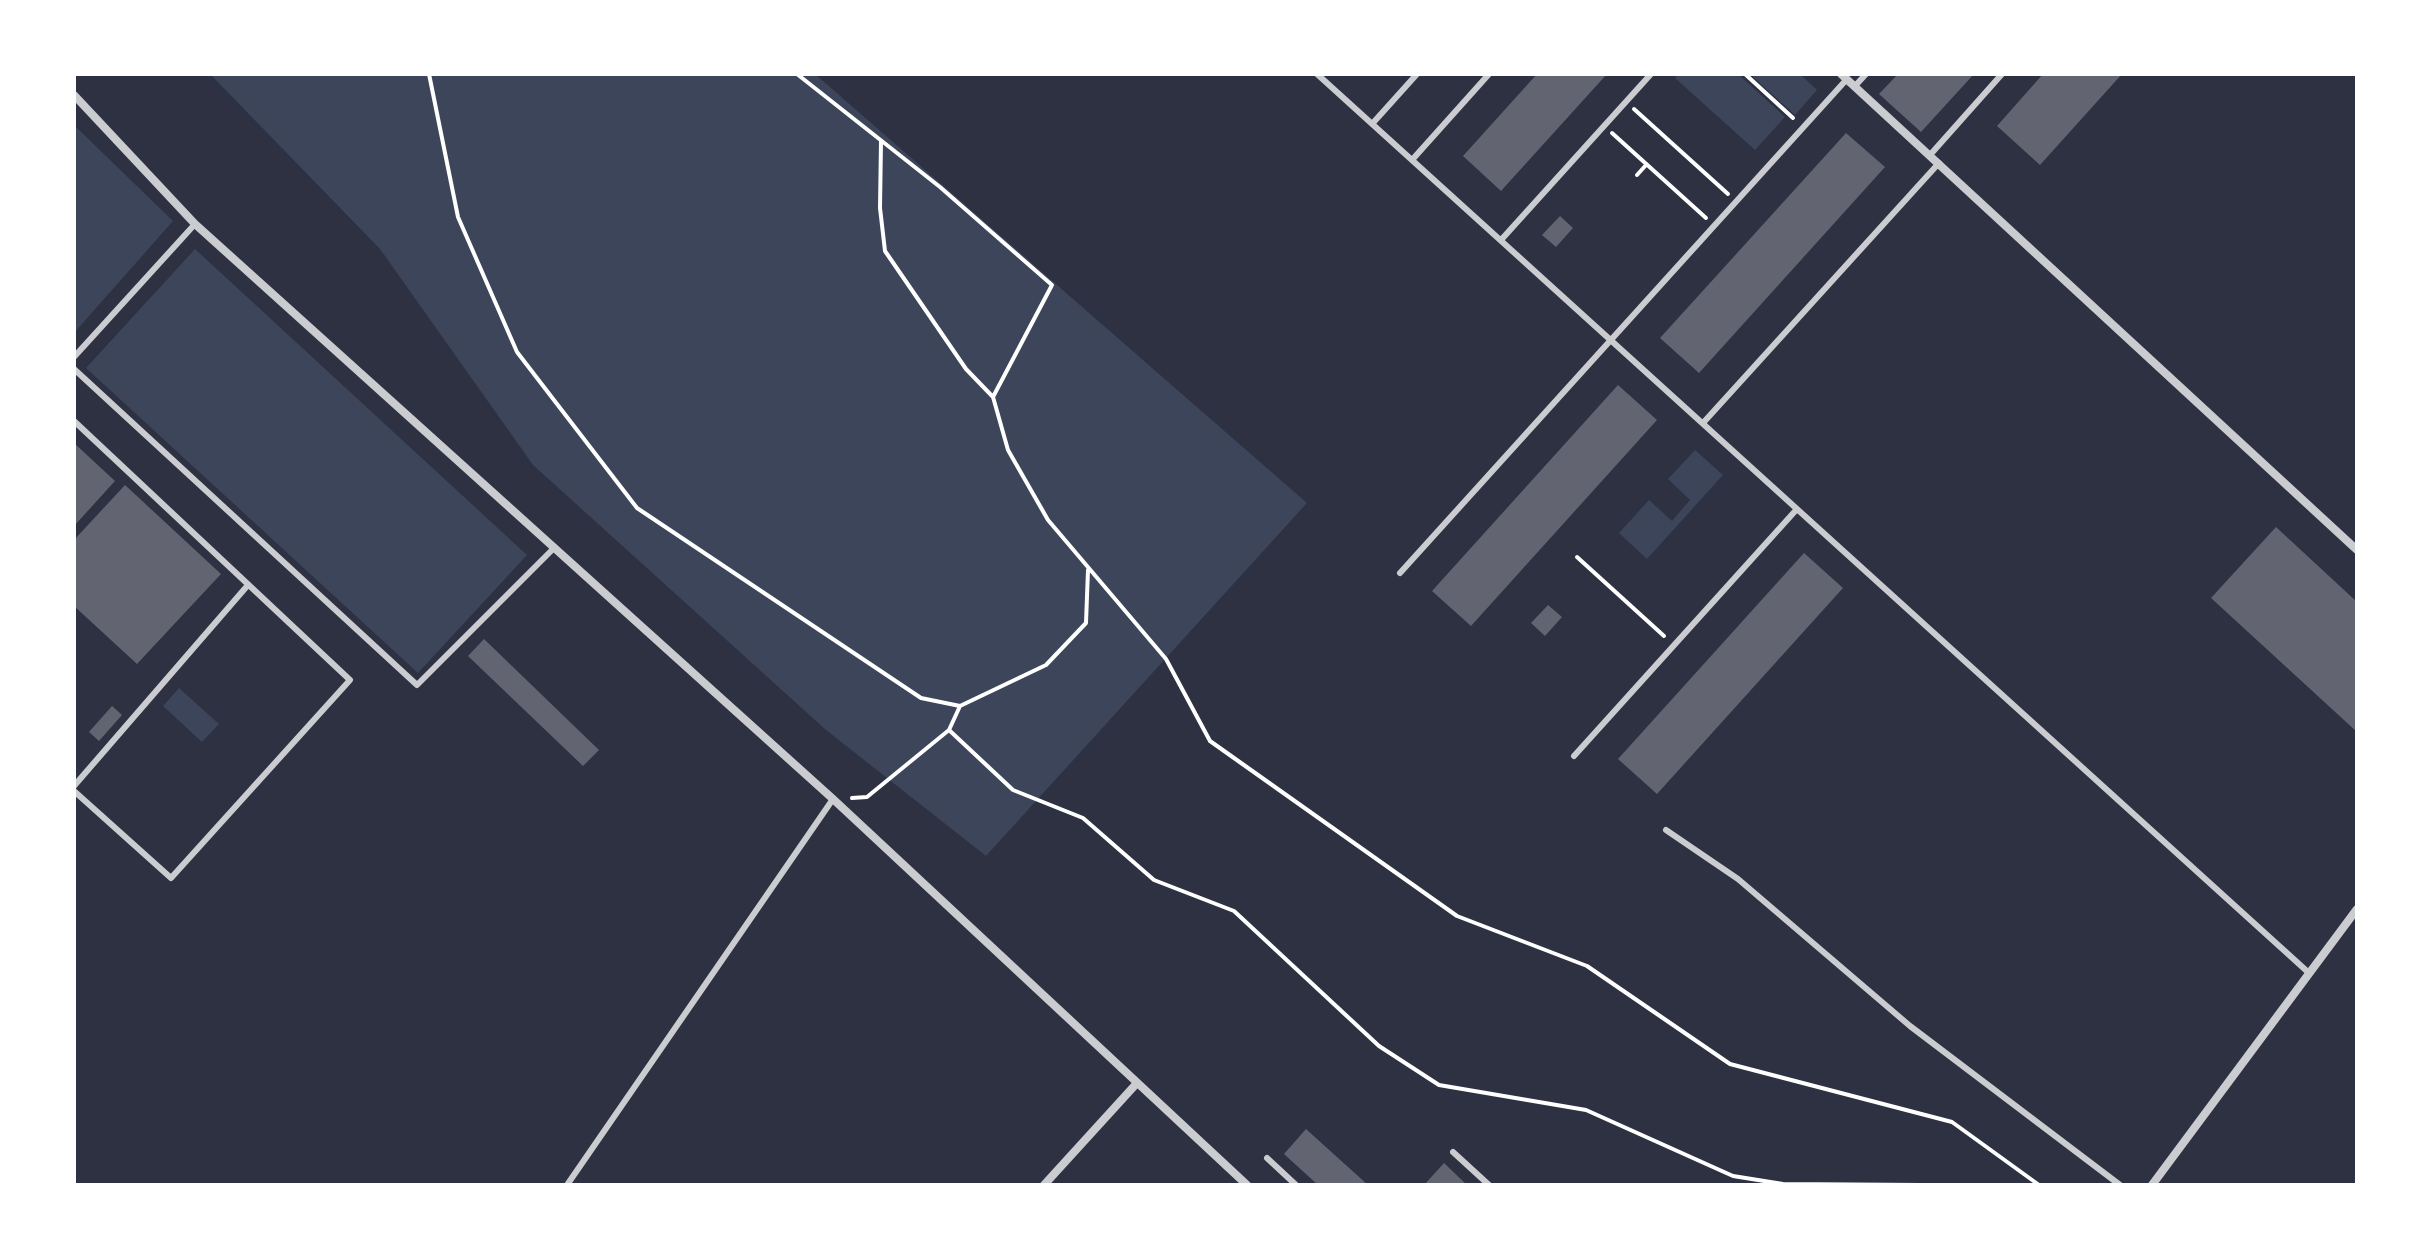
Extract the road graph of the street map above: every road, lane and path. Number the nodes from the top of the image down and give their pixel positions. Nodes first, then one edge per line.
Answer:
1 (429, 74) edge
2 (797, 74) edge
3 (1317, 74) edge
4 (1417, 74) edge
5 (1489, 74) edge
6 (1651, 74) edge
7 (1745, 74) edge
8 (1866, 74) edge
9 (2002, 74) edge
10 (1844, 76) edge
11 (1855, 86) junction
12 (74, 95) edge
13 (1626, 102) junction
14 (1372, 124) junction
15 (1604, 126) junction
16 (1803, 127) junction
17 (881, 141) junction
18 (1930, 155) junction
19 (1412, 160) junction
20 (1939, 163) junction
21 (1647, 164) junction
22 (1637, 175) dead end
23 (1736, 201) junction
24 (195, 224) junction
25 (1714, 225) junction
26 (1501, 240) junction
27 (1610, 340) junction
28 (74, 357) edge
29 (74, 369) edge
30 (993, 397) junction
31 (74, 421) edge
32 (1703, 423) junction
33 (1797, 509) junction
34 (554, 548) junction
35 (2357, 550) edge
36 (1577, 557) dead end
37 (1088, 570) junction
38 (1400, 573) dead end
39 (248, 585) junction
40 (1633, 608) junction
41 (1626, 616) dead end
42 (1674, 645) junction
43 (960, 706) junction
44 (949, 730) junction
45 (1574, 756) dead end
46 (74, 788) edge
47 (833, 799) junction
48 (1666, 830) dead end
49 (2357, 909) edge
50 (2309, 973) junction
51 (1137, 1083) junction
52 (1453, 1152) dead end
53 (1267, 1158) dead end
54 (567, 1185) edge
55 (1044, 1185) edge
56 (1247, 1185) edge
57 (1296, 1185) edge
58 (1489, 1185) edge
59 (1921, 1185) edge
60 (2039, 1185) edge
61 (2120, 1185) edge
62 (2152, 1185) edge

1 - 43 path
2 - 17 path
3 - 14 lane
4 - 14 lane
5 - 19 lane
6 - 13 lane
7 - 16 path
8 - 11 lane
9 - 18 lane
10 - 11 street
10 - 16 lane
11 - 18 street
12 - 24 street
13 - 15 lane
13 - 23 path
14 - 19 lane
15 - 21 path
15 - 26 lane
16 - 23 lane
17 - 30 path
17 - 30 path
18 - 20 street
19 - 26 lane
20 - 32 lane
20 - 35 street
21 - 22 path
21 - 25 path
23 - 25 lane
24 - 28 lane
24 - 34 street
25 - 27 lane
26 - 27 lane
27 - 32 lane
27 - 38 lane
29 - 34 lane
30 - 37 path
31 - 39 lane
32 - 33 lane
33 - 42 lane
33 - 50 lane
34 - 47 street
36 - 40 path
37 - 43 path
37 - 60 path
39 - 46 lane
39 - 46 lane
40 - 41 path
40 - 42 path
42 - 45 lane
43 - 44 path
44 - 47 path
44 - 59 path
47 - 51 street
47 - 54 lane
48 - 61 lane
49 - 50 street
50 - 62 street
51 - 55 street
51 - 56 street
52 - 58 lane
53 - 57 lane

